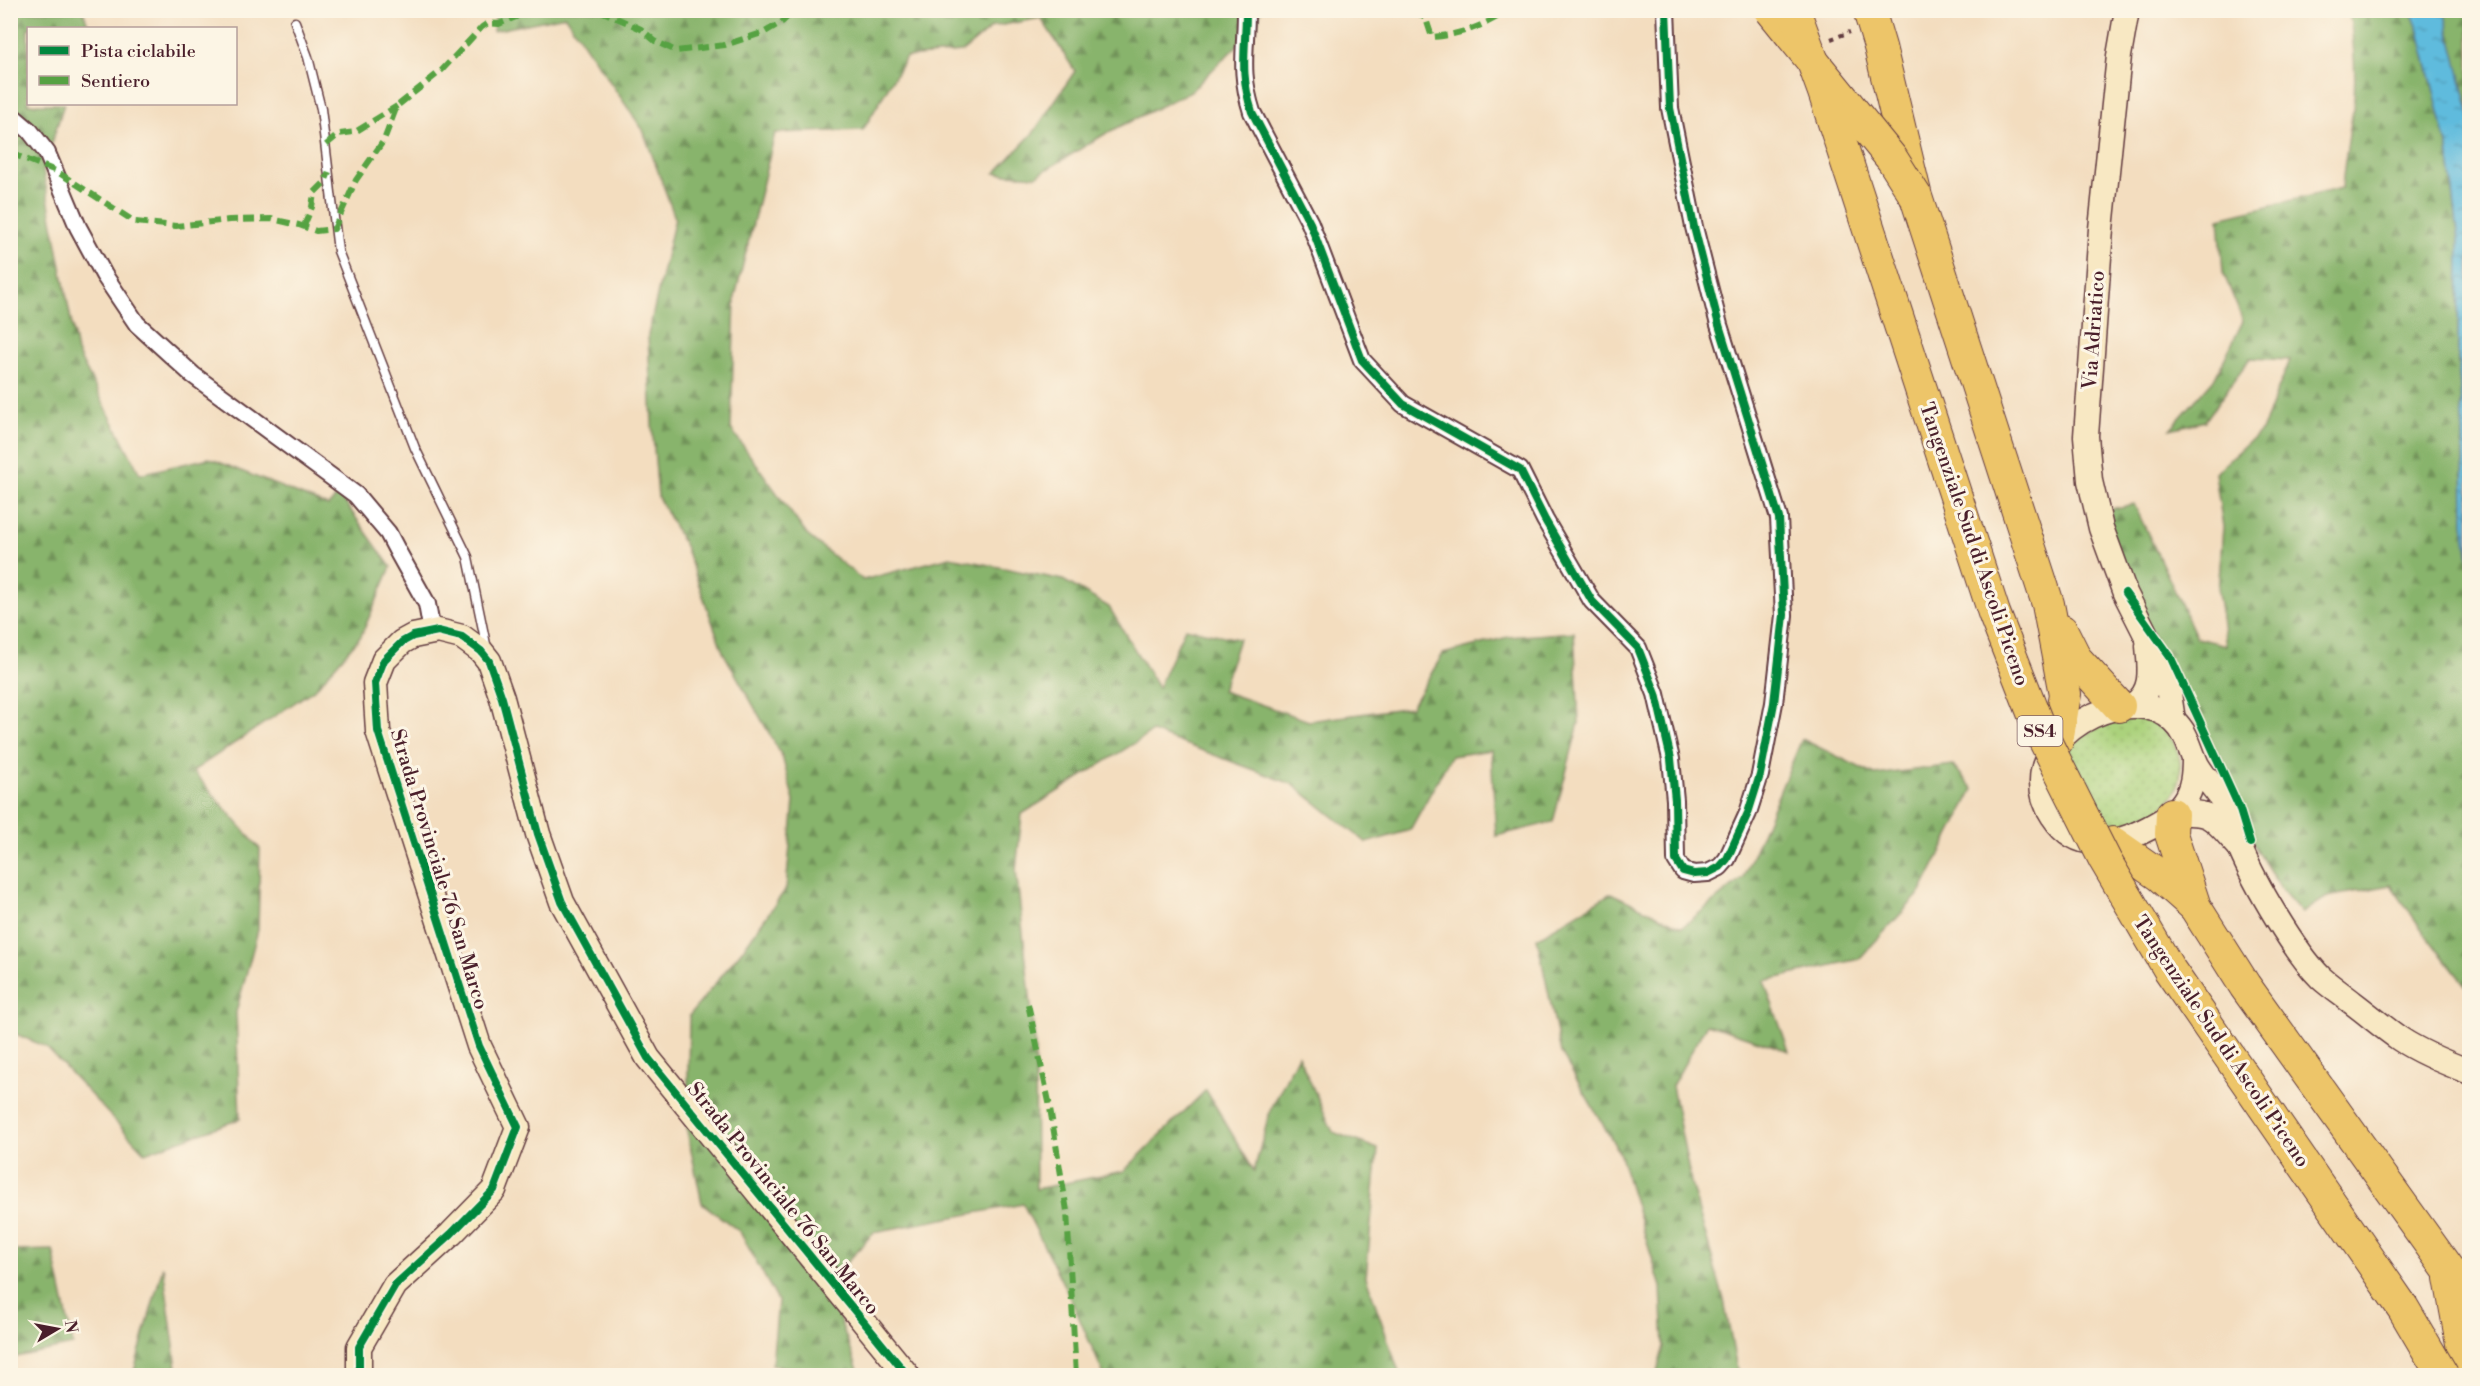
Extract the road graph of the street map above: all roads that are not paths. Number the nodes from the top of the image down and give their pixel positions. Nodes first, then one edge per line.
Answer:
1 (1246, 10) edge
2 (1665, 10) edge
3 (1771, 10) edge
4 (1794, 10) edge
5 (1869, 10) edge
6 (2127, 10) edge
7 (295, 22) dead end
8 (10, 114) edge
9 (1916, 197) junction
10 (2048, 604) junction
11 (432, 632) junction
12 (2148, 641) junction
13 (489, 661) junction
14 (2126, 706) junction
15 (2173, 720) junction
16 (2056, 741) junction
17 (2194, 758) junction
18 (2172, 814) junction
19 (2113, 843) junction
20 (2240, 848) junction
21 (2195, 907) junction
22 (2469, 1072) edge
23 (2449, 1275) junction
24 (2469, 1300) edge
25 (359, 1376) edge
26 (908, 1376) edge
27 (2443, 1376) edge
28 (2468, 1376) edge

1 - 2 street
3 - 9 highway, bridge
4 - 27 highway, Tangenziale Sud di Ascoli Piceno / SS4, bridge
5 - 9 highway
6 - 12 street, Via Adriatico
7 - 13 lane
8 - 11 street
9 - 10 highway
10 - 14 highway
10 - 16 highway
11 - 13 street, Strada Provinciale 76 San Marco
11 - 25 street, Strada Provinciale 76 San Marco
12 - 14 street, Via Adriatico
12 - 15 street, Via Adriatico
13 - 26 street, Strada Provinciale 76 San Marco
14 - 15 street, Via Adriatico
14 - 16 street
15 - 17 street, Via Adriatico
16 - 19 street, Via Adriatico
17 - 18 street, Via Adriatico
17 - 20 street, Via Adriatico
18 - 19 street, Via Adriatico
18 - 20 street, Via Adriatico
18 - 21 highway
19 - 21 highway
20 - 22 street, Via Adriatico
21 - 23 highway
23 - 24 highway
23 - 28 highway

